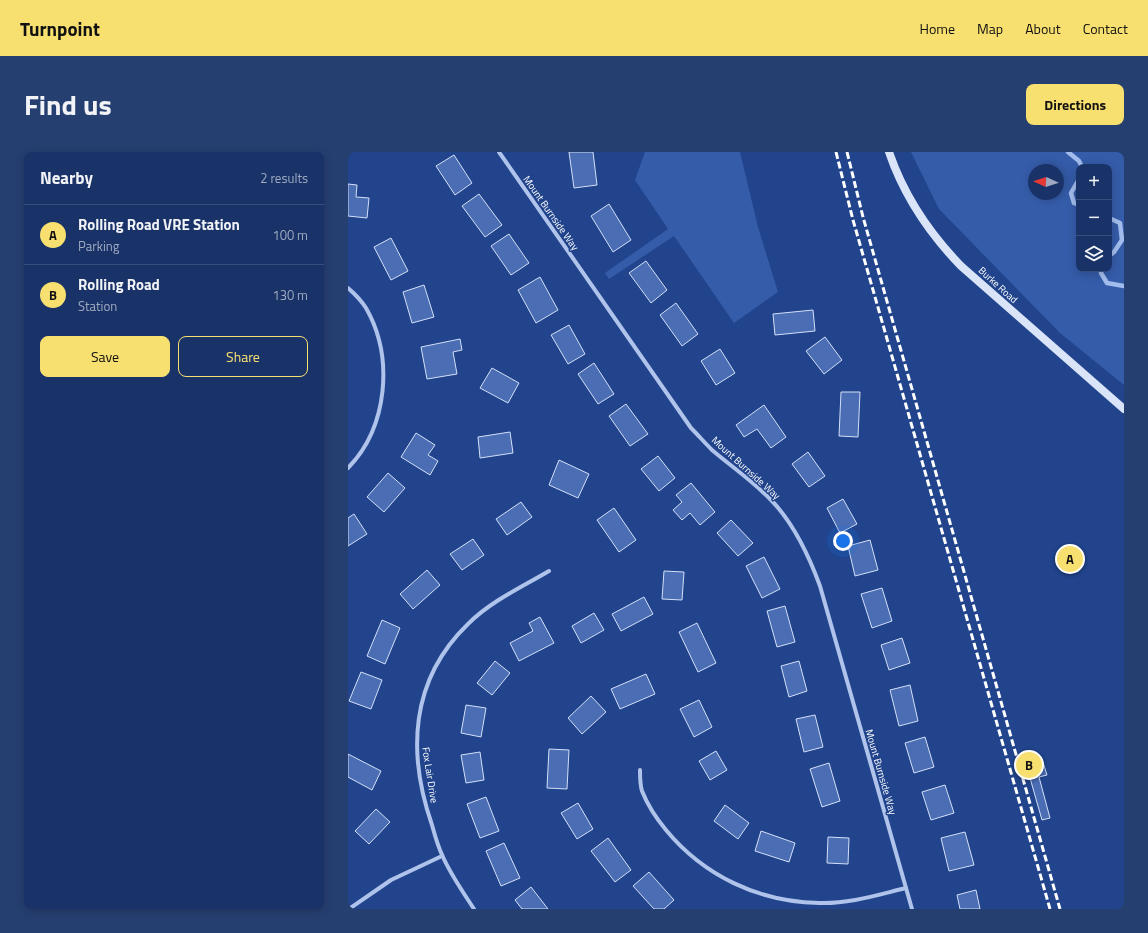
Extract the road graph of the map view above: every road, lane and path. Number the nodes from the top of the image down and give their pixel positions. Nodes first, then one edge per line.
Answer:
1 (499, 152) edge
2 (889, 152) edge
3 (348, 288) edge
4 (1124, 409) edge
5 (348, 468) edge
6 (549, 571) dead end
7 (640, 770) dead end
8 (442, 856) junction
9 (906, 888) junction
10 (349, 909) edge
11 (474, 909) edge
12 (912, 909) edge

1 - 9 street, Mount Burnside Way
2 - 4 street, Burke Road
3 - 5 street
6 - 8 street, Fox Lair Drive
7 - 9 street
8 - 10 street
8 - 11 street, Fox Lair Drive
9 - 12 street, Mount Burnside Way

